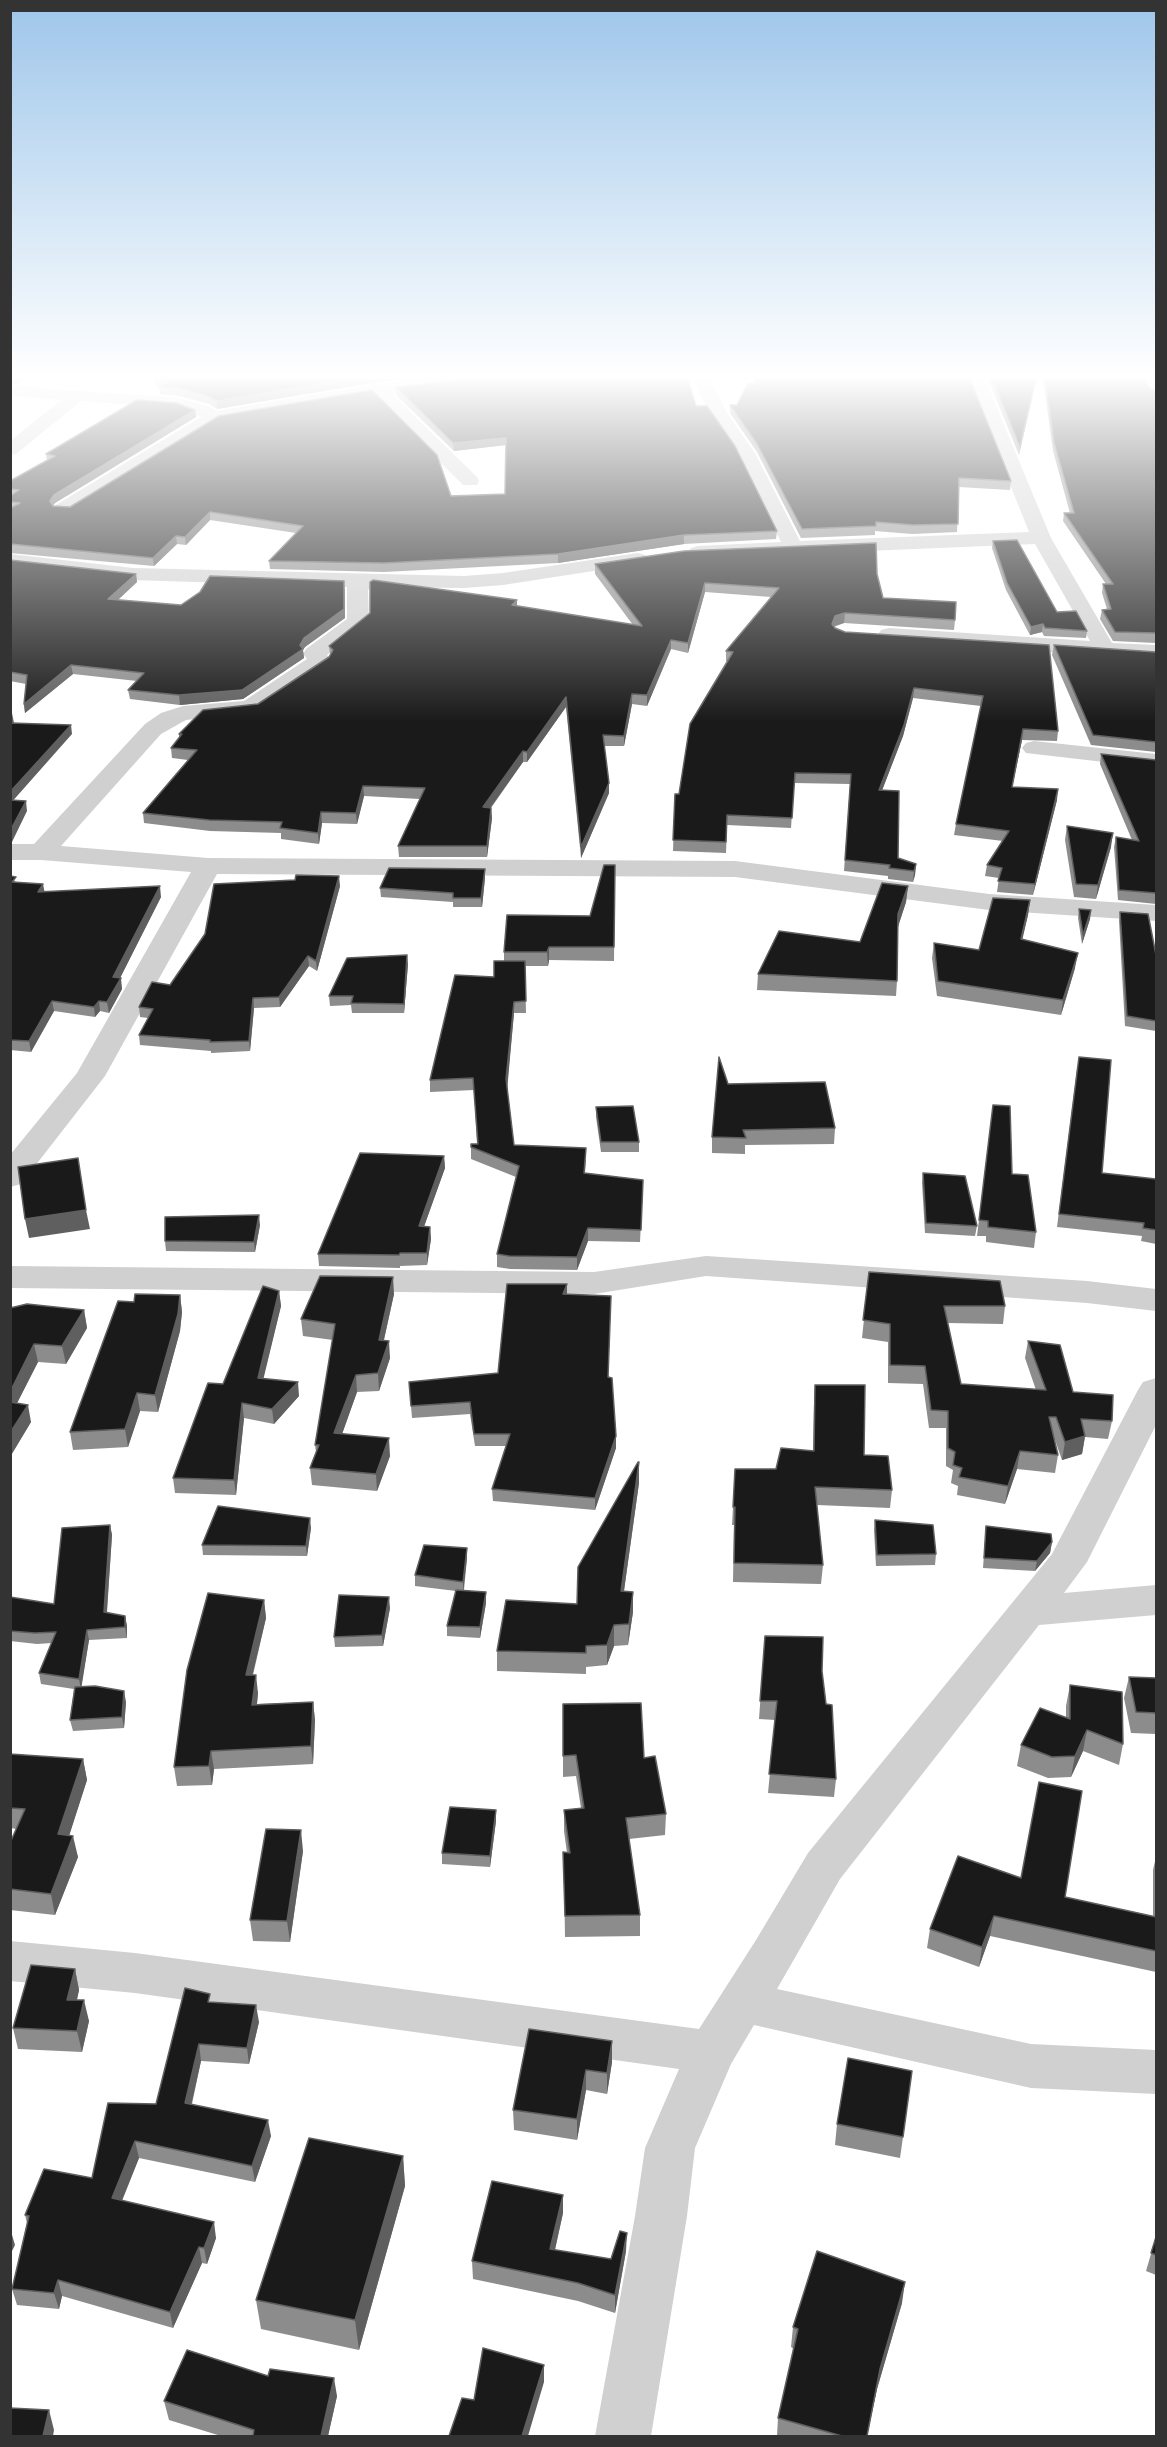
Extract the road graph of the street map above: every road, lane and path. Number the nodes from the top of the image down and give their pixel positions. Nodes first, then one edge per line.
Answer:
1 (89, 493) edge
2 (766, 493) edge
3 (1023, 493) edge
4 (63, 509) edge
5 (1041, 538) junction
6 (792, 546) junction
7 (684, 552) edge
8 (661, 556) edge
9 (10, 560) edge
10 (370, 581) junction
11 (867, 634) edge
12 (1104, 647) junction
13 (1156, 652) edge
14 (1034, 748) dead end
15 (1156, 761) edge
16 (10, 852) edge
17 (41, 852) junction
18 (208, 866) junction
19 (1156, 913) edge
20 (10, 1177) edge
21 (10, 1277) edge
22 (1156, 1300) edge
23 (1156, 1390) edge
24 (1156, 1600) edge
25 (1029, 1611) junction
26 (10, 1961) edge
27 (743, 2002) junction
28 (711, 2052) junction
29 (1156, 2072) edge
30 (623, 2436) edge

1 - 4 street
2 - 6 street
3 - 5 street
5 - 6 street
5 - 12 street
6 - 7 street
8 - 10 street
9 - 10 street
10 - 17 street
11 - 12 street
12 - 13 street
14 - 15 street
16 - 17 street
17 - 18 street
18 - 19 street
18 - 20 street
21 - 22 street
23 - 25 street
24 - 25 street
25 - 27 street
26 - 28 street
27 - 28 street
27 - 29 street
28 - 30 street

